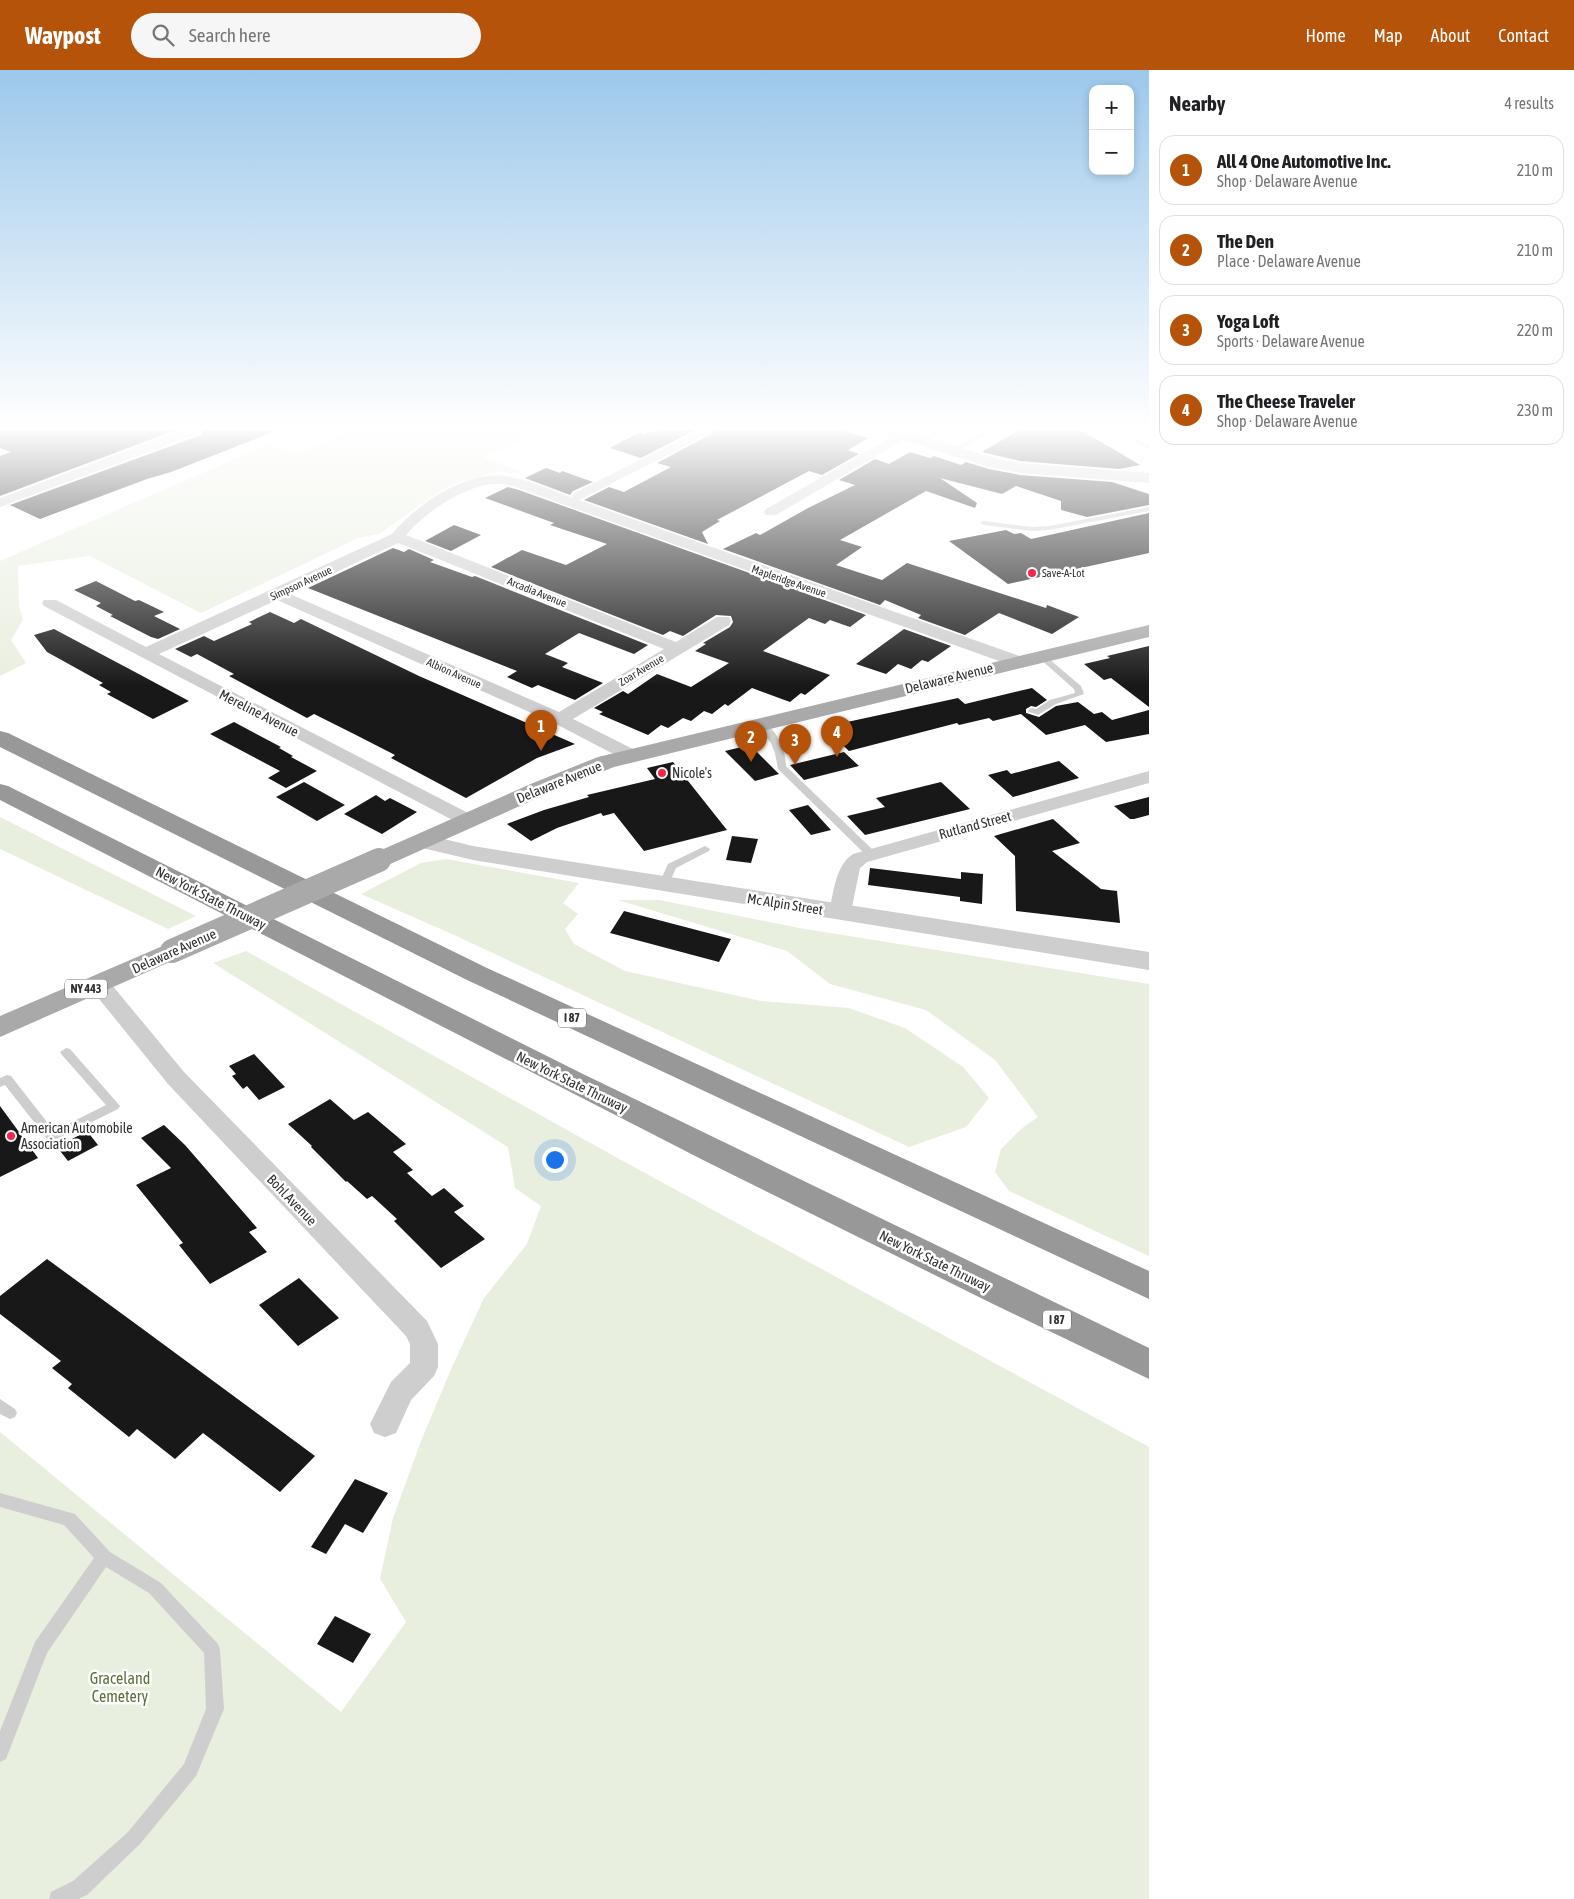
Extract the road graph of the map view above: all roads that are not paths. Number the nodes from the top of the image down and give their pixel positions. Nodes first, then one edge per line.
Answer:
1 (420, 515) edge
2 (603, 515) edge
3 (1116, 515) edge
4 (984, 523) dead end
5 (397, 537) junction
6 (276, 594) junction
7 (50, 603) dead end
8 (723, 621) dead end
9 (1149, 631) edge
10 (678, 648) junction
11 (146, 654) junction
12 (1042, 656) junction
13 (1018, 662) junction
14 (1032, 711) dead end
15 (560, 720) junction
16 (760, 724) junction
17 (0, 738) edge
18 (630, 756) junction
19 (1149, 777) edge
20 (0, 791) edge
21 (469, 820) junction
22 (423, 841) junction
23 (706, 849) dead end
24 (871, 854) junction
25 (664, 884) junction
26 (840, 912) junction
27 (1149, 961) edge
28 (99, 984) junction
29 (0, 1027) edge
30 (66, 1052) dead end
31 (0, 1082) edge
32 (1149, 1286) edge
33 (1149, 1364) edge
34 (385, 1424) dead end
35 (0, 1500) edge
36 (104, 1557) junction
37 (0, 1753) edge
38 (58, 1899) edge

1 - 5 street, Simpson Avenue
2 - 13 street, Mapleridge Avenue
3 - 4 lane
5 - 6 street, Simpson Avenue
5 - 10 street, Arcadia Avenue
6 - 11 street, Simpson Avenue
6 - 15 street, Albion Avenue
7 - 11 street, Mereline Avenue
8 - 10 street, Zoar Avenue
9 - 12 main road, Delaware Avenue / NY 443
10 - 15 street, Zoar Avenue
11 - 21 street, Mereline Avenue
12 - 13 main road, Delaware Avenue / NY 443
12 - 14 lane
13 - 16 main road, Delaware Avenue / NY 443
15 - 18 street, Albion Avenue
16 - 18 main road, Delaware Avenue / NY 443
16 - 24 lane
17 - 32 highway, I 87
18 - 21 main road, Delaware Avenue / NY 443
19 - 24 street, Rutland Street
20 - 33 highway, New York State Thruway / I 87
21 - 22 main road, Delaware Avenue / NY 443
22 - 25 street, Mc Alpin Street
22 - 28 main road, Delaware Avenue / NY 443, bridge
23 - 25 lane
24 - 26 street, Rutland Street
25 - 26 street, Mc Alpin Street
26 - 27 street, Mc Alpin Street
28 - 29 main road, Delaware Avenue / NY 443
28 - 34 street, Bohl Avenue
30 - 31 lane
35 - 36 lane
36 - 37 lane
36 - 38 lane

